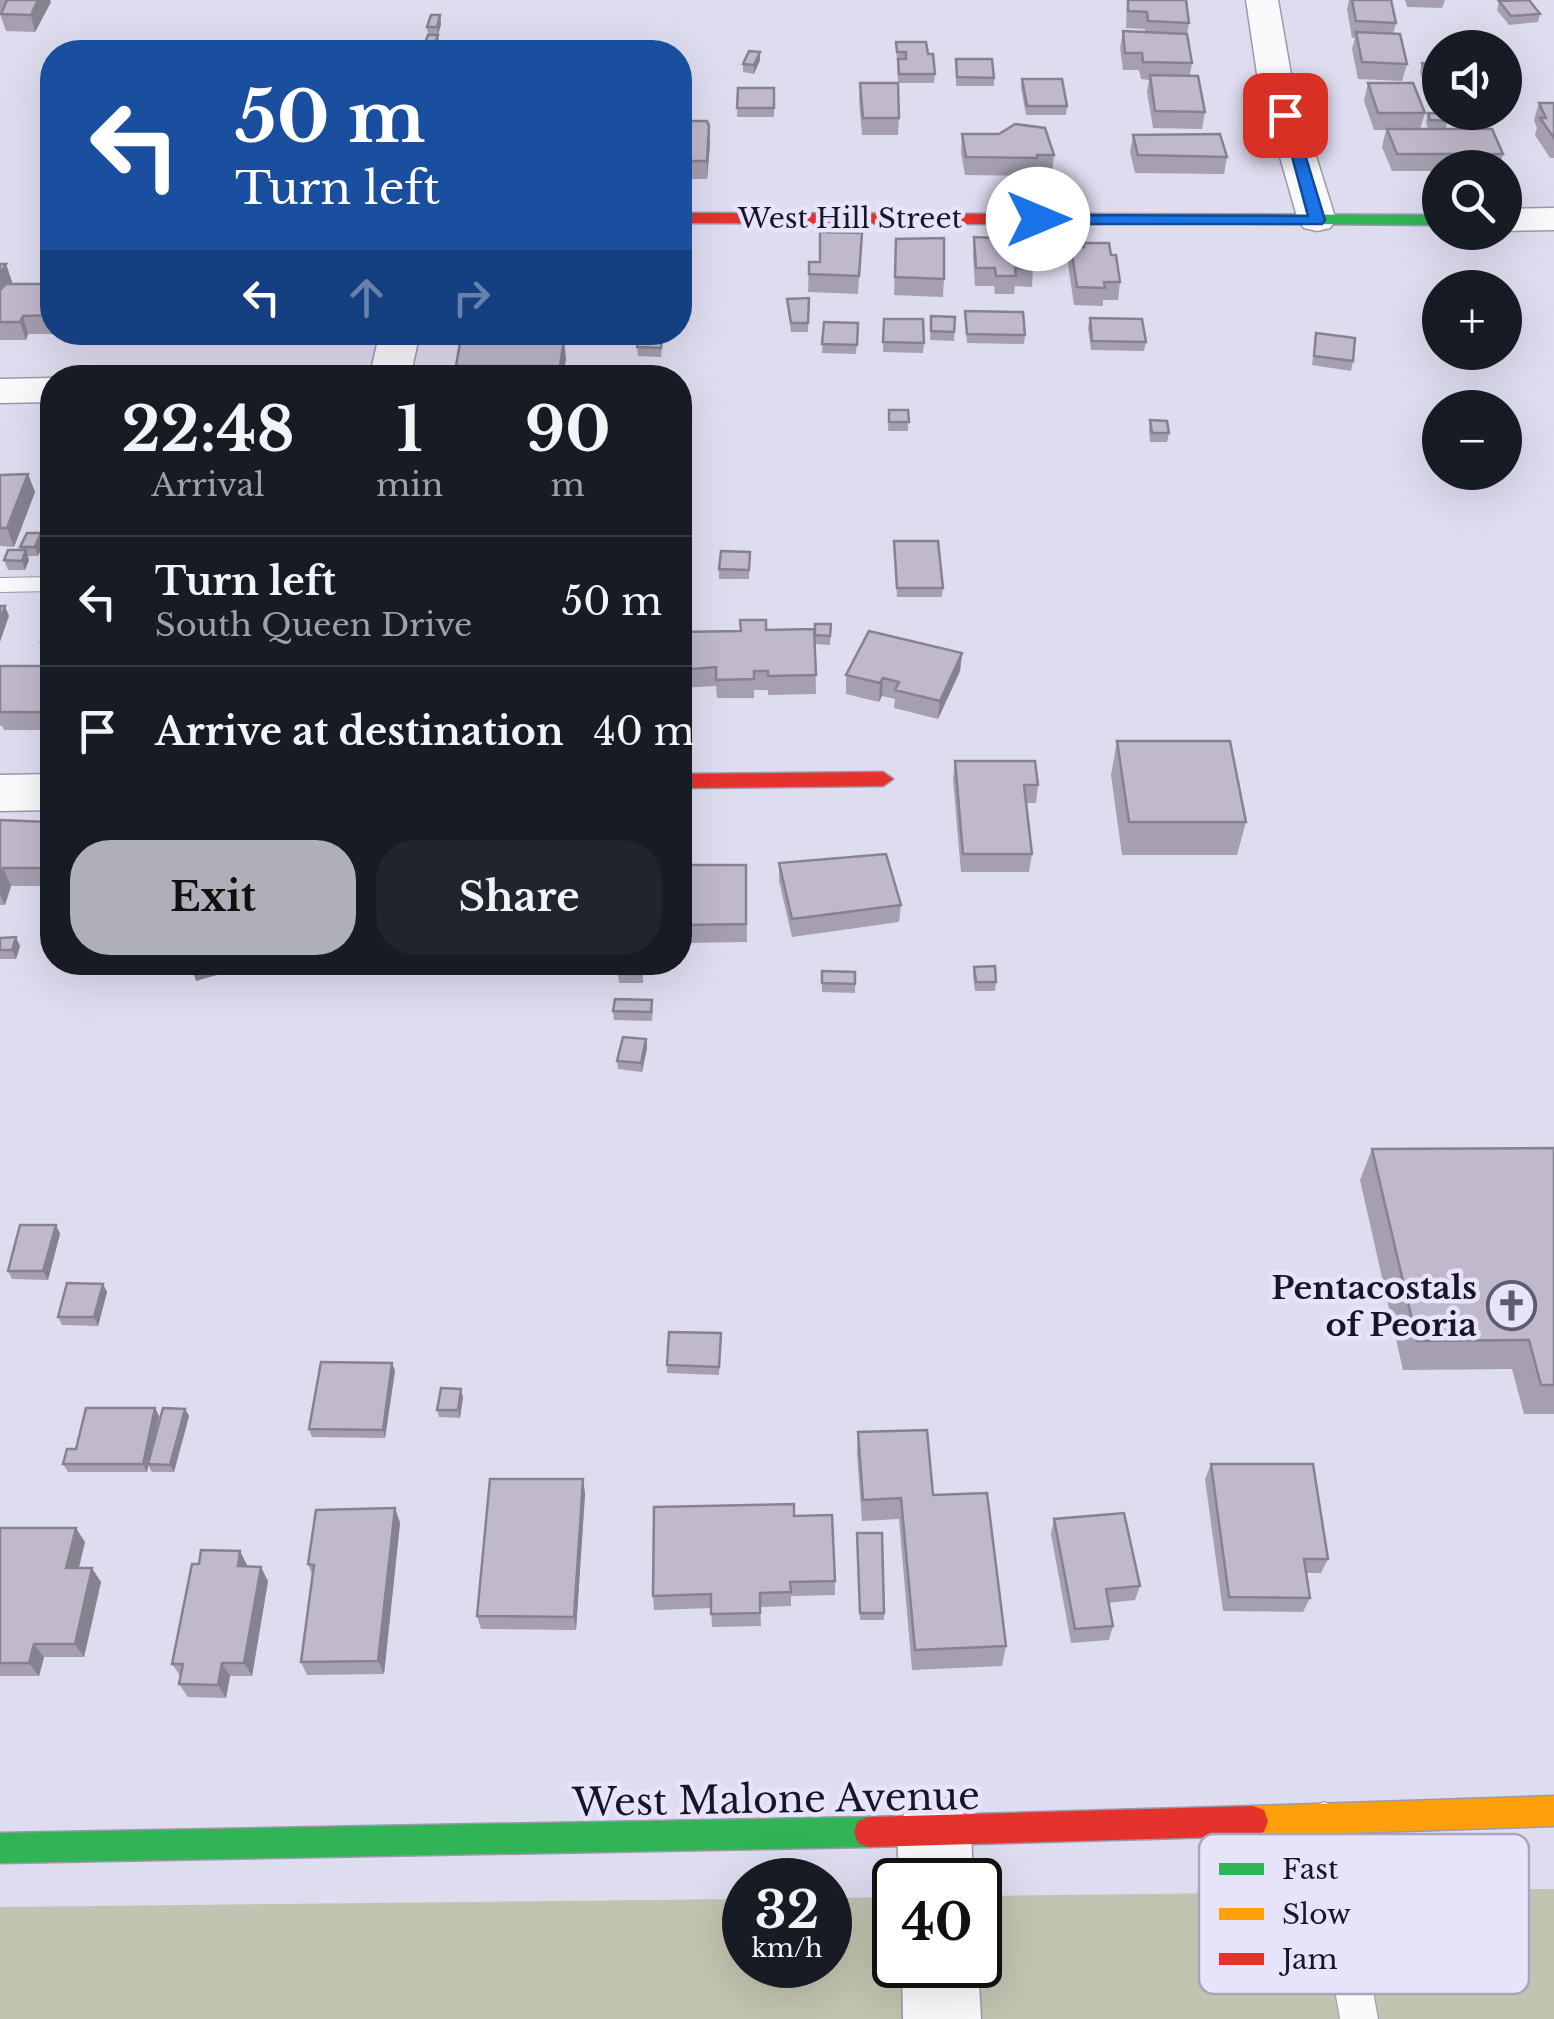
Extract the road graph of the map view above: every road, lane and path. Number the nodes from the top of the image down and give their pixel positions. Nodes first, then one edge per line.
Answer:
1 (1262, 0) edge
2 (692, 218) edge
3 (1317, 220) junction
4 (1422, 220) edge
5 (1522, 220) edge
6 (1554, 220) edge
7 (40, 390) edge
8 (0, 391) edge
9 (40, 584) edge
10 (0, 585) edge
11 (883, 780) dead end
12 (692, 782) edge
13 (40, 792) edge
14 (0, 794) edge
15 (1554, 1811) edge
16 (1324, 1819) junction
17 (1327, 1834) edge
18 (0, 1848) edge
19 (935, 1856) edge
20 (941, 1988) edge
21 (1354, 1994) edge
22 (942, 2019) edge
23 (1358, 2019) edge

1 - 3 street
2 - 3 street, West Hill Street
3 - 4 street, West Hill Street
5 - 6 street
7 - 8 street
9 - 10 lane
11 - 12 street
13 - 14 street
15 - 16 street, West Malone Avenue
16 - 17 lane
16 - 19 street, West Malone Avenue
18 - 19 street, West Malone Avenue
20 - 22 street
21 - 23 lane

